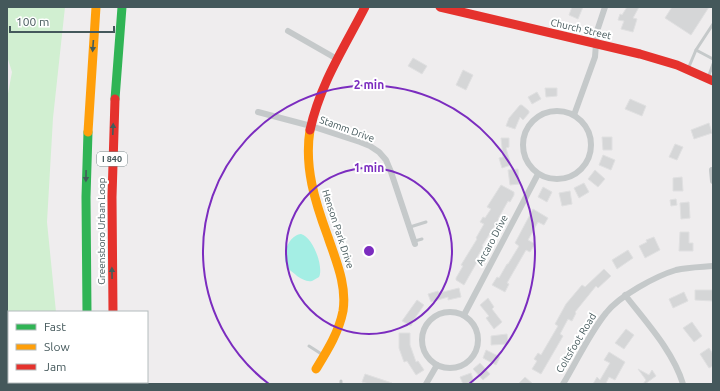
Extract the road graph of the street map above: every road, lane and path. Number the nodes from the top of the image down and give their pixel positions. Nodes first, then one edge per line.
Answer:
1 (96, 7) edge
2 (122, 7) edge
3 (365, 7) edge
4 (440, 7) edge
5 (605, 7) edge
6 (713, 24) edge
7 (288, 31) dead end
8 (596, 44) junction
9 (696, 50) junction
10 (337, 59) junction
11 (713, 59) edge
12 (713, 64) edge
13 (688, 69) junction
14 (710, 80) edge
15 (258, 112) dead end
16 (574, 115) junction
17 (310, 126) junction
18 (712, 170) dead end
19 (538, 174) junction
20 (713, 181) edge
21 (426, 222) dead end
22 (410, 227) junction
23 (422, 239) dead end
24 (415, 242) joint
25 (713, 266) edge
26 (625, 295) junction
27 (87, 311) edge
28 (113, 311) edge
29 (464, 315) junction
30 (309, 346) dead end
31 (324, 355) junction
32 (436, 365) junction
33 (316, 369) dead end
34 (426, 384) edge
35 (563, 384) edge
36 (683, 384) edge

1 -> 27 main road, Greensboro Urban Loop / I 840
28 -> 2 main road, Greensboro Urban Loop / I 840
3 - 10 main road, Henson Park Drive
4 - 8 main road, Church Street
5 - 8 street
6 - 9 lane
7 - 10 street
8 - 13 main road, Church Street
8 - 16 street
9 - 11 lane
9 - 13 lane
10 - 17 main road, Henson Park Drive
12 - 14 lane
13 - 14 main road, Church Street
15 - 17 street, Stamm Drive
16 - 19 street
16 - 19 street
17 - 22 street, Stamm Drive
17 - 31 main road, Henson Park Drive
18 - 20 street
19 - 29 street, Arcaro Drive
21 - 22 lane
22 - 24 street, Stamm Drive
23 - 24 lane
25 - 26 street, Coltsfoot Road
26 - 35 street, Coltsfoot Road
26 - 36 street
29 - 32 street
29 - 32 street
30 - 31 lane
31 - 33 main road, Henson Park Drive
32 - 34 street

